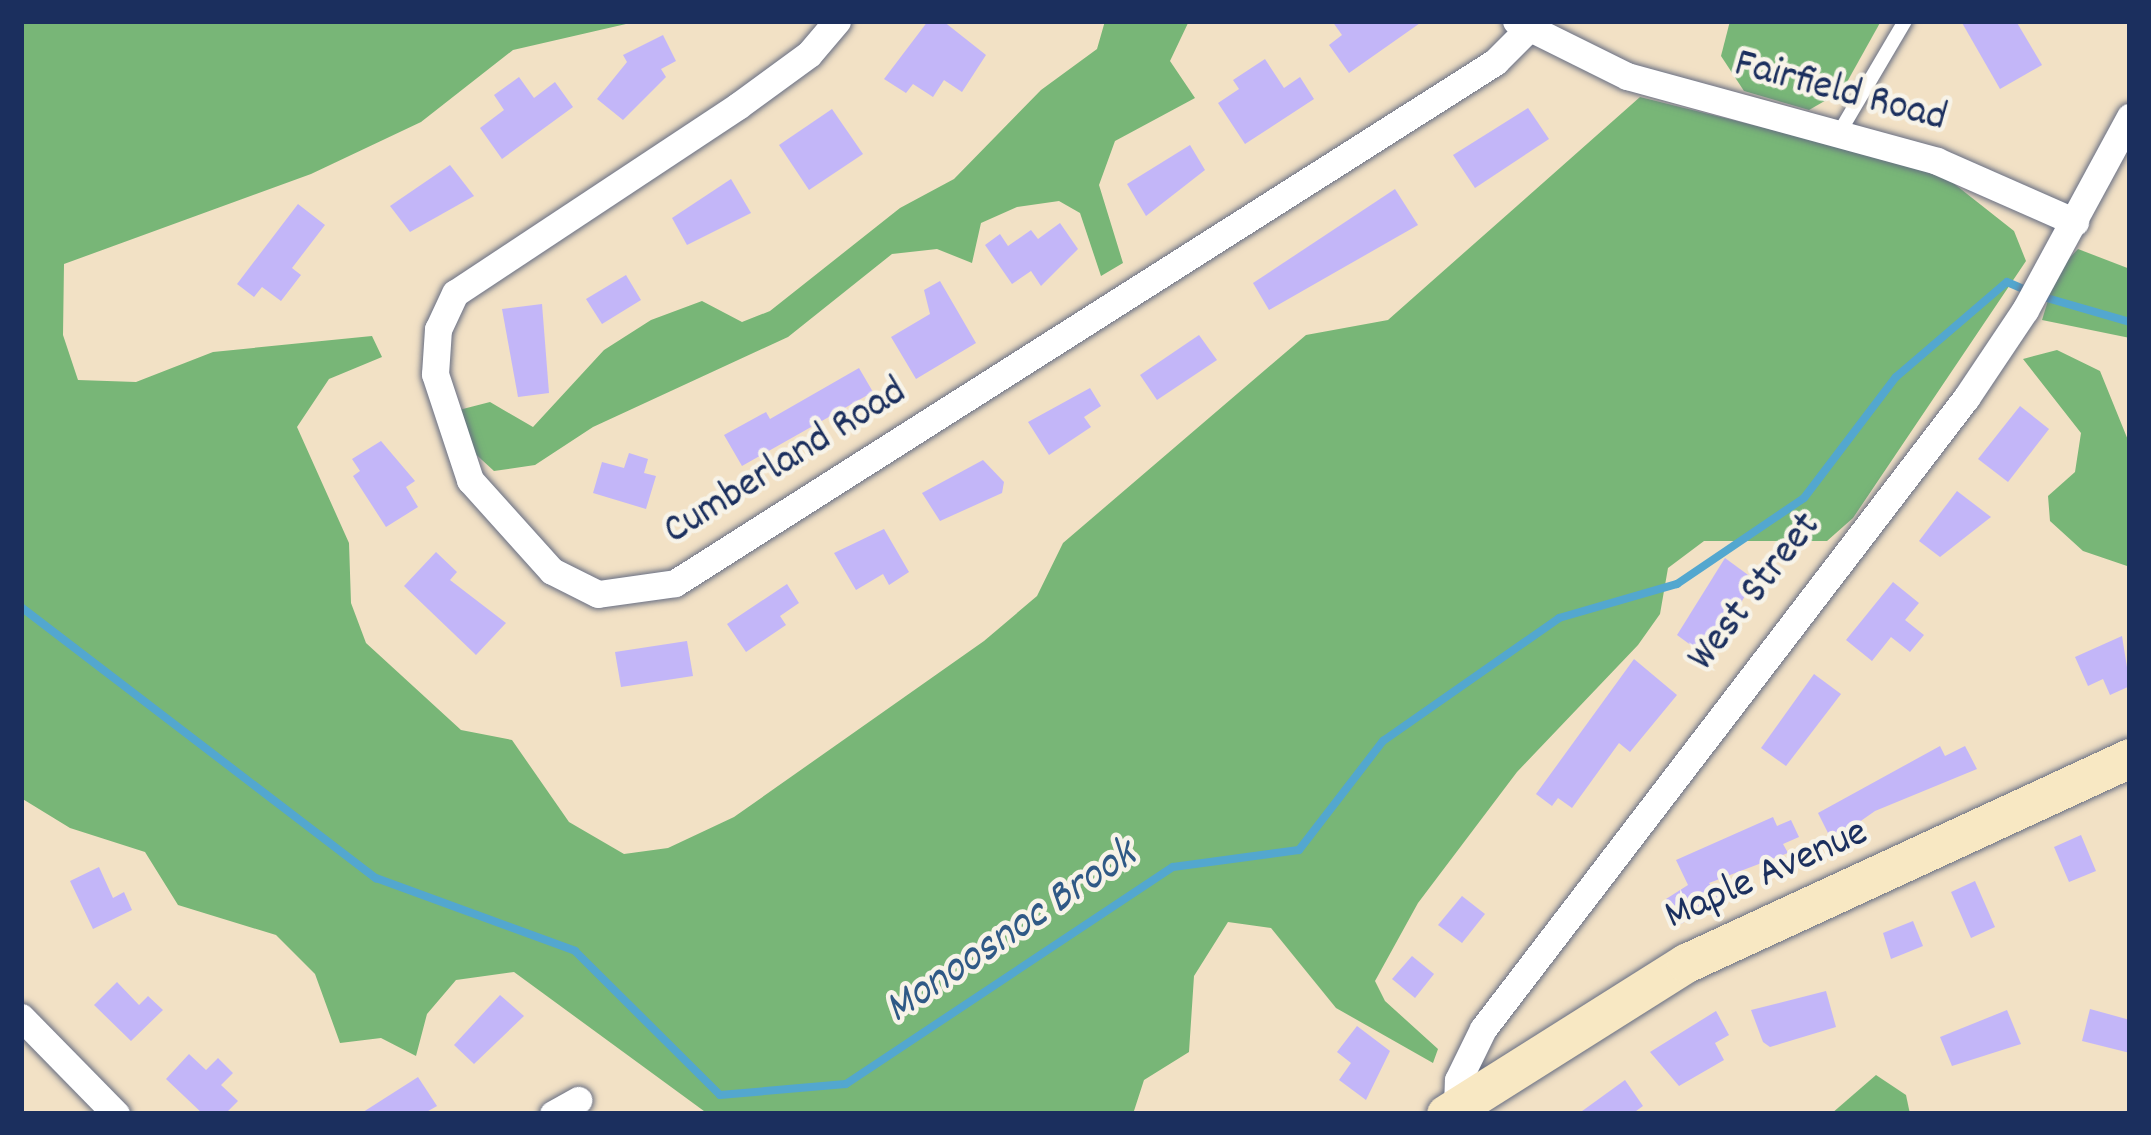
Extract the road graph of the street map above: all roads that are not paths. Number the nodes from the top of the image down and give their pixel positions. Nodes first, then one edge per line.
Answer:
1 (837, 21) edge
2 (1905, 21) edge
3 (1527, 24) edge
4 (2130, 117) edge
5 (1839, 133) junction
6 (2075, 222) junction
7 (2130, 758) edge
8 (21, 1017) edge
9 (578, 1100) dead end
10 (1452, 1110) edge
11 (116, 1114) edge
12 (553, 1114) edge

1 - 3 street, Cumberland Road
2 - 5 lane
3 - 5 street, Fairfield Road
4 - 6 street, West Street
5 - 6 street, Fairfield Road
6 - 10 street, West Street
7 - 10 main road, Maple Avenue
8 - 11 street
9 - 12 street

